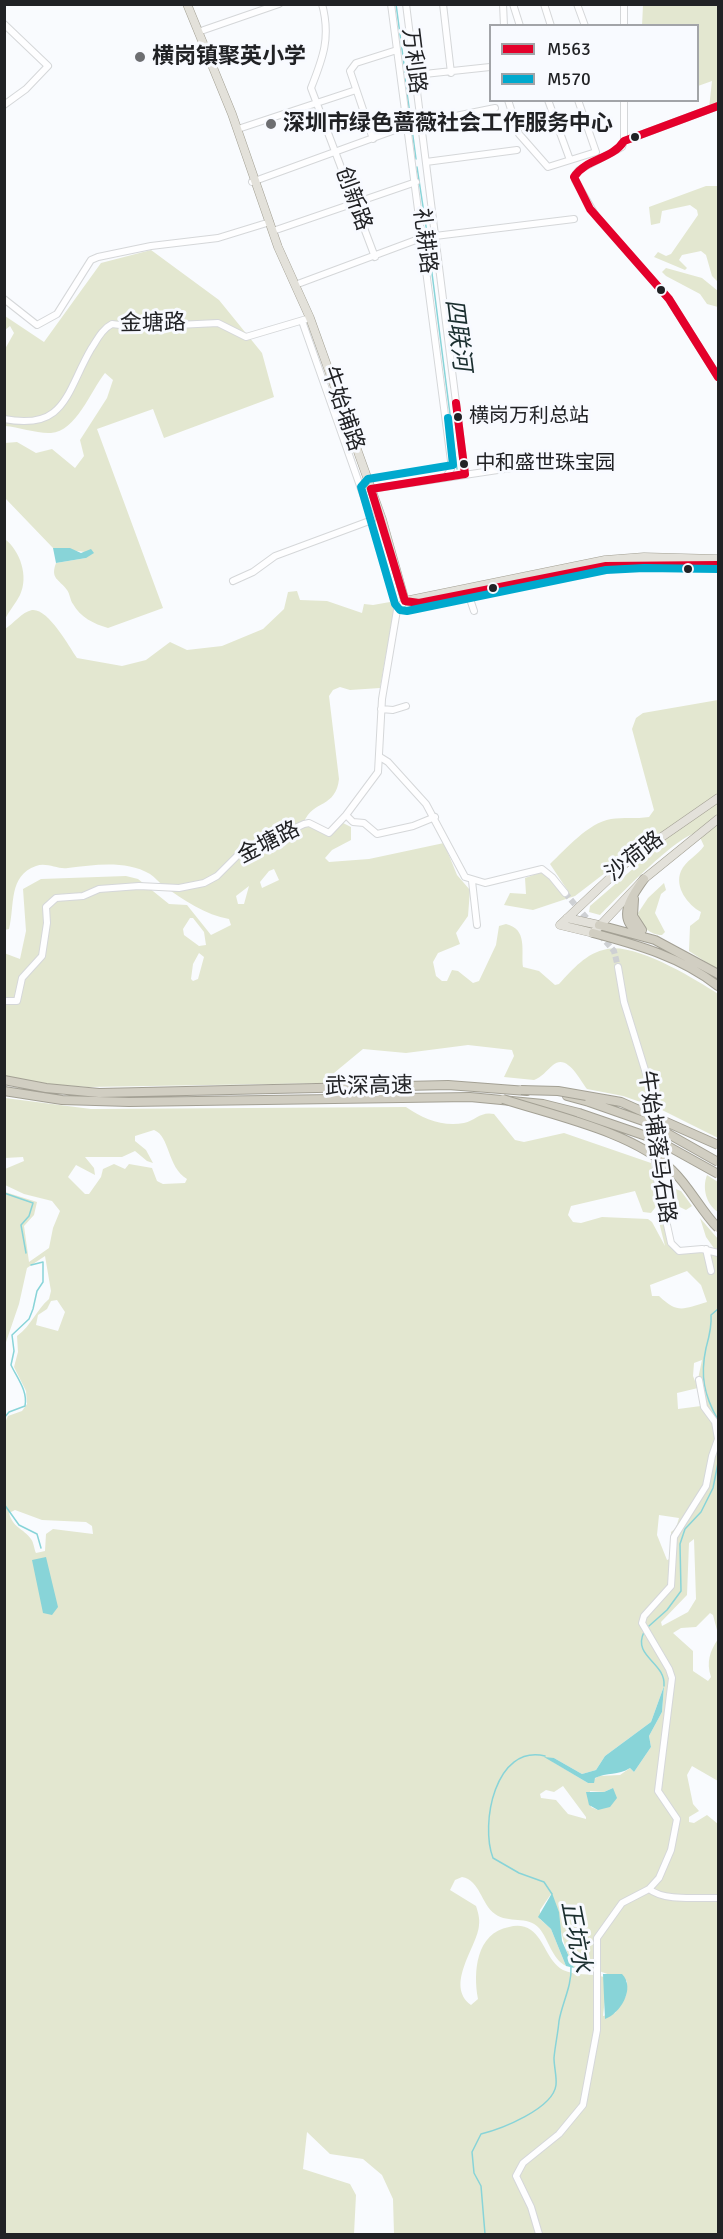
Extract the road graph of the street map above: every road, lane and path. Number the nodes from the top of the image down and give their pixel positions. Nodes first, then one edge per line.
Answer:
1 (182, 4) edge
2 (187, 4) edge
3 (279, 4) edge
4 (322, 4) edge
5 (391, 4) edge
6 (406, 4) edge
7 (443, 4) edge
8 (503, 4) edge
9 (513, 4) edge
10 (544, 4) edge
11 (577, 4) edge
12 (624, 4) edge
13 (504, 24) edge
14 (519, 24) edge
15 (550, 24) edge
16 (584, 24) edge
17 (624, 24) edge
18 (6, 28) edge
19 (198, 32) junction
20 (397, 50) junction
21 (489, 67) edge
22 (451, 73) junction
23 (415, 75) junction
24 (356, 90) junction
25 (509, 102) edge
26 (549, 102) edge
27 (579, 102) edge
28 (624, 102) edge
29 (316, 103) junction
30 (4, 105) edge
31 (718, 106) edge
32 (495, 108) dead end
33 (421, 123) junction
34 (406, 126) junction
35 (238, 129) junction
36 (373, 139) junction
37 (624, 141) junction
38 (517, 150) dead end
39 (336, 153) junction
40 (570, 160) junction
41 (426, 162) junction
42 (254, 181) junction
43 (416, 182) junction
44 (354, 203) junction
45 (574, 219) dead end
46 (270, 222) junction
47 (273, 231) junction
48 (435, 236) junction
49 (424, 237) junction
50 (375, 257) junction
51 (295, 285) junction
52 (4, 299) edge
53 (306, 320) junction
54 (718, 377) edge
55 (4, 419) edge
56 (511, 468) dead end
57 (465, 474) junction
58 (446, 477) junction
59 (370, 489) junction
60 (718, 559) edge
61 (718, 565) edge
62 (233, 581) dead end
63 (467, 590) junction
64 (405, 601) junction
65 (474, 611) dead end
66 (406, 706) dead end
67 (381, 709) junction
68 (380, 757) junction
69 (718, 798) edge
70 (346, 815) junction
71 (435, 817) junction
72 (718, 819) edge
73 (644, 879) junction
74 (472, 880) junction
75 (565, 894) tunnel mouth
76 (567, 918) junction
77 (477, 925) dead end
78 (596, 929) junction
79 (652, 939) junction
80 (618, 967) tunnel mouth
81 (718, 974) edge
82 (718, 986) edge
83 (4, 1001) edge
84 (4, 1080) edge
85 (521, 1090) junction
86 (4, 1091) edge
87 (503, 1099) junction
88 (718, 1145) edge
89 (718, 1162) edge
90 (718, 1174) edge
91 (718, 1228) edge
92 (706, 1249) junction
93 (718, 1253) edge
94 (711, 1271) dead end
95 (699, 1380) dead end
96 (649, 1889) junction
97 (718, 1898) edge
98 (539, 2235) edge

1 - 42 main road, 牛始埔路
2 - 19 main road, 牛始埔路
3 - 19 street
4 - 29 street, 创新路
5 - 20 street, 礼耕路
6 - 23 street, 万利路
7 - 22 street
8 - 13 street
9 - 14 street
10 - 15 street
11 - 16 street
12 - 17 street
18 - 30 street
19 - 35 main road, 牛始埔路
20 - 24 street
20 - 34 street, 礼耕路
21 - 22 street
22 - 23 street
23 - 33 street, 万利路
24 - 29 street
24 - 36 street
25 - 40 street
26 - 40 street
27 - 40 street
28 - 37 street
29 - 35 street
29 - 39 street, 创新路
31 - 37 street
32 - 33 street
33 - 34 street
33 - 41 street, 万利路
34 - 36 street
34 - 43 street, 礼耕路
35 - 42 main road, 牛始埔路
36 - 39 street
37 - 54 street
38 - 41 street
39 - 42 street
39 - 44 street, 创新路
41 - 48 street, 万利路
42 - 46 main road, 牛始埔路
43 - 44 street
43 - 49 street, 礼耕路
44 - 47 street
44 - 50 street, 创新路
45 - 48 street
46 - 47 main road, 牛始埔路
46 - 52 street
47 - 51 main road, 牛始埔路
48 - 57 street, 万利路
49 - 50 street
49 - 58 street, 礼耕路
50 - 51 street
51 - 53 main road, 牛始埔路
53 - 55 street, 金塘路
53 - 59 main road, 牛始埔路
53 - 62 street
56 - 57 street
57 - 58 street
58 - 59 street
59 - 64 main road, 牛始埔路
60 - 63 main road
61 - 63 main road
63 - 64 main road
63 - 65 street
64 - 67 street, 金塘路
66 - 67 street
67 - 68 street, 金塘路
68 - 70 street, 金塘路
68 - 71 street
69 - 76 main road, 沙荷路
70 - 71 street
70 - 83 street, 金塘路
71 - 74 street
72 - 73 main road, 沙荷路
73 - 78 main road, 沙荷路
73 - 79 highway
74 - 75 street
74 - 77 street
76 - 78 main road
76 - 78 main road, 沙荷路
78 - 79 highway
78 - 82 highway
79 - 81 highway
80 - 92 street, 牛始埔落马石路
84 - 85 highway, 武深高速
85 - 88 highway, bridge
85 - 89 highway, 武深高速, bridge
86 - 87 highway, 武深高速
87 - 90 highway, 武深高速, bridge
87 - 91 highway, bridge
92 - 93 street, 牛始埔落马石路
92 - 94 street
95 - 96 street
96 - 97 street
96 - 98 street

